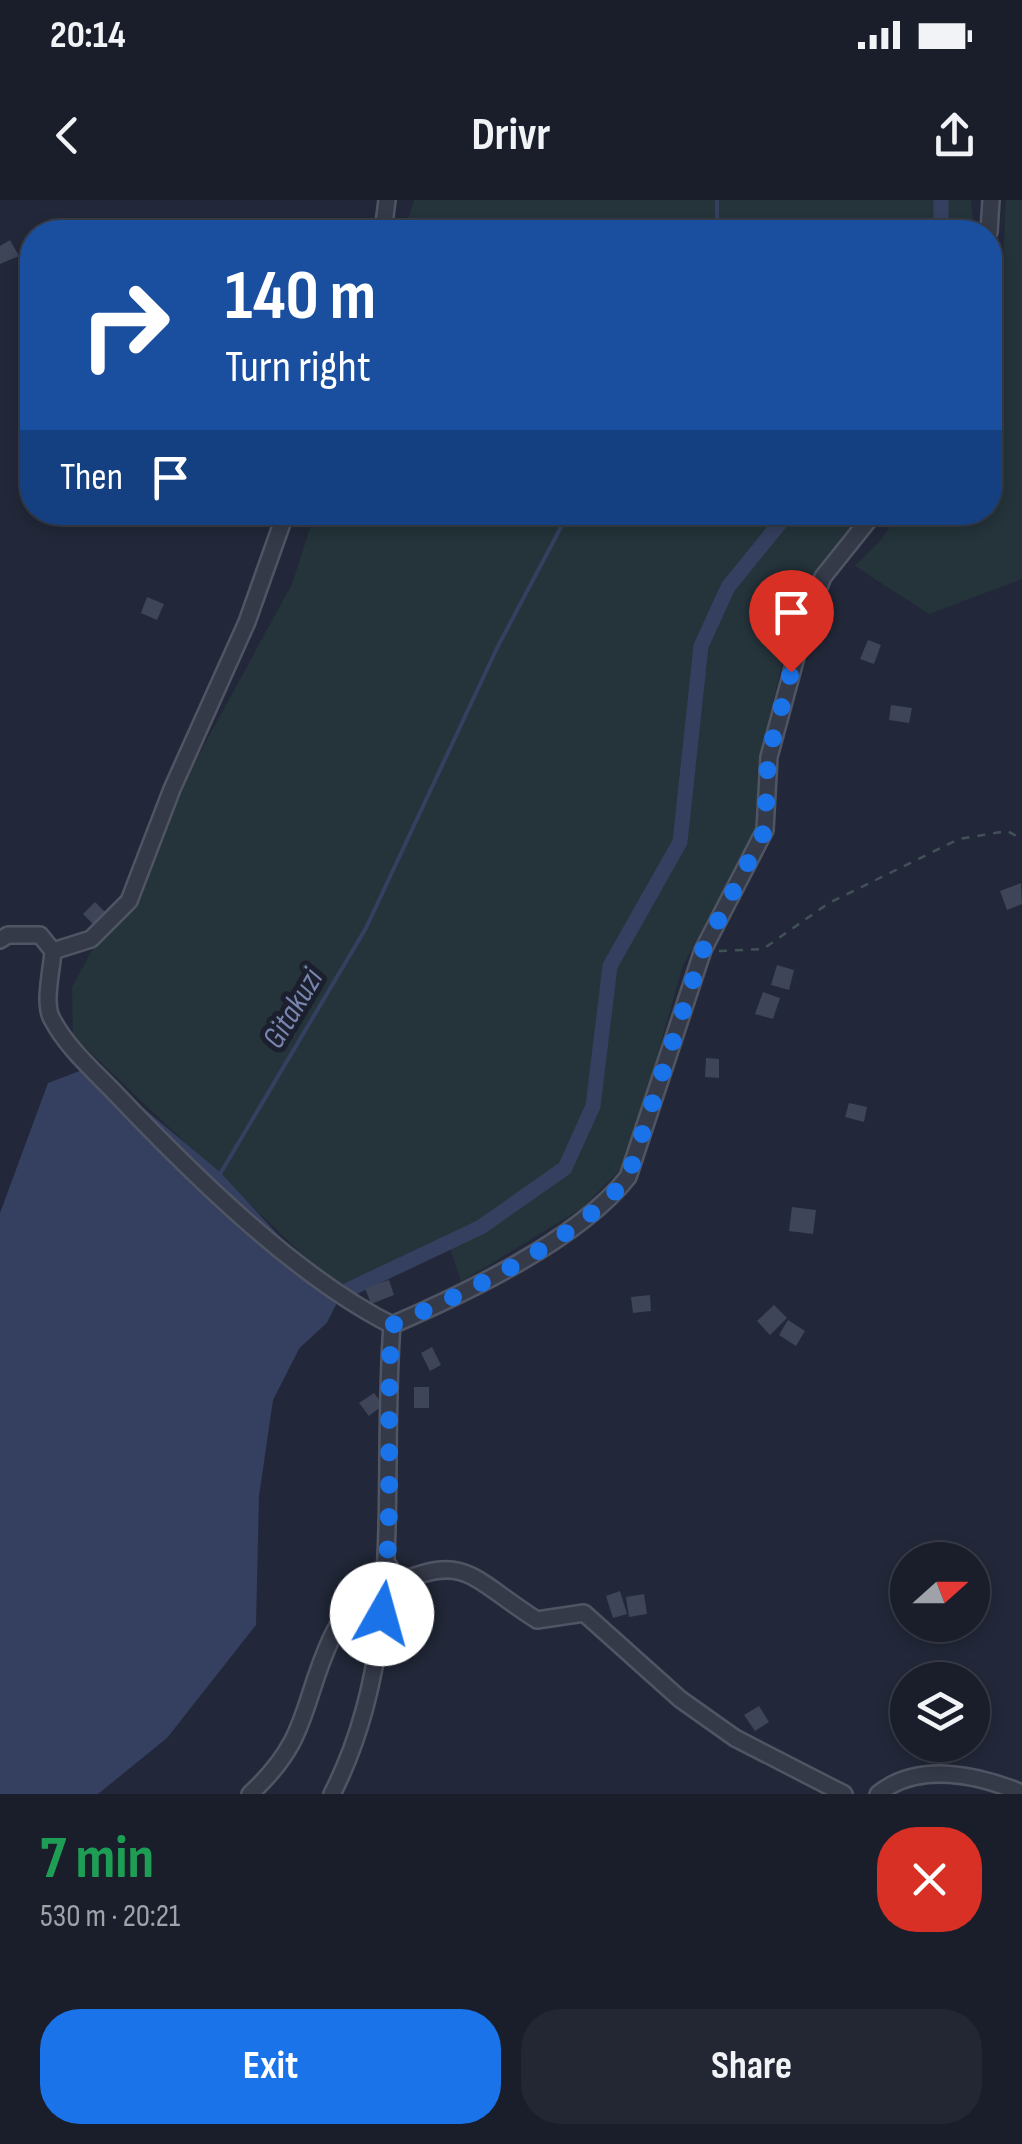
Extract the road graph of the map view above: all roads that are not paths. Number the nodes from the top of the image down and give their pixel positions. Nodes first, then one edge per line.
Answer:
1 (281, 525) edge
2 (865, 525) edge
3 (0, 940) edge
4 (52, 951) junction
5 (392, 1325) junction
6 (389, 1566) junction
7 (386, 1588) junction
8 (1022, 1793) edge
9 (250, 1794) edge
10 (332, 1794) edge
11 (844, 1794) edge
12 (878, 1794) edge

1 - 4 street
2 - 5 street
3 - 4 street
4 - 5 street
5 - 6 street
6 - 7 street
6 - 9 street
7 - 10 street
7 - 11 street
8 - 12 street

